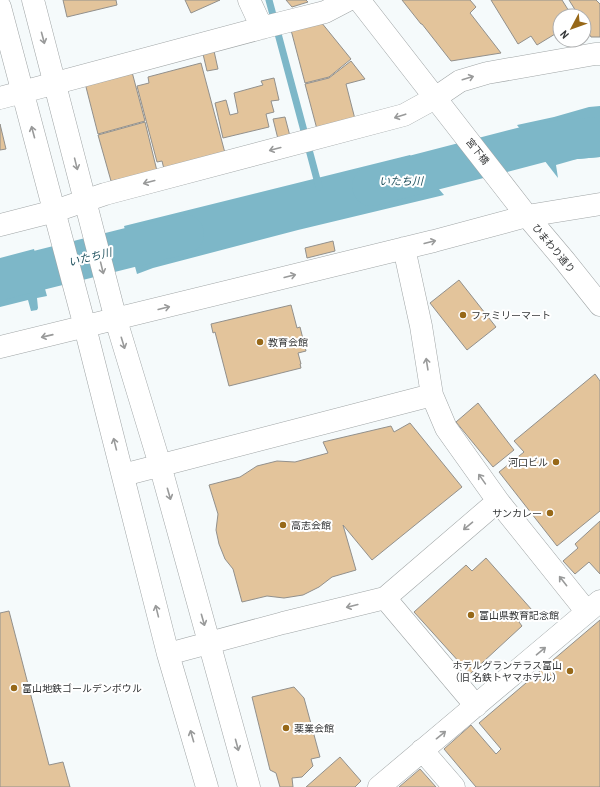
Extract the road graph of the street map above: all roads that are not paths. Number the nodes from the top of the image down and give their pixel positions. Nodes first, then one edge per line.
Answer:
1 (33, 0) edge
2 (249, 0) edge
3 (348, 0) edge
4 (359, 0) edge
5 (0, 7) edge
6 (262, 28) junction
7 (600, 54) edge
8 (55, 83) junction
9 (22, 92) junction
10 (0, 98) edge
11 (441, 105) junction
12 (508, 190) joint
13 (600, 204) edge
14 (87, 209) junction
15 (527, 216) junction
16 (56, 217) junction
17 (0, 225) edge
18 (404, 248) junction
19 (600, 305) edge
20 (116, 320) junction
21 (85, 327) junction
22 (0, 347) edge
23 (432, 395) junction
24 (160, 465) junction
25 (123, 475) junction
26 (498, 501) junction
27 (385, 598) junction
28 (593, 606) edge
29 (210, 644) junction
30 (168, 654) junction
31 (476, 706) junction
32 (422, 750) junction
33 (207, 787) edge
34 (249, 787) edge
35 (379, 787) edge
36 (454, 787) edge

1 -> 8 street
2 - 6 street
3 - 6 street
4 - 11 street
5 - 9 street
6 - 8 street
11 -> 7 street
8 - 9 street
8 -> 14 street
9 - 10 street
16 -> 9 street
11 - 12 street, 宮下橋
11 -> 14 street
12 - 15 street, ひまわり通り
13 - 15 street
14 - 16 street
14 -> 20 street
18 -> 15 street
15 - 19 street, ひまわり通り
16 - 17 street
16 - 21 street
20 -> 18 street
23 -> 18 street
20 - 21 street
20 -> 24 street
21 -> 22 street
25 -> 21 street
23 - 24 street
26 -> 23 street
24 - 25 street
24 -> 29 street
30 -> 25 street
26 -> 27 street
28 -> 26 street
27 -> 29 street
27 - 31 street
31 -> 28 street
29 - 30 street
29 -> 34 street
33 -> 30 street
32 -> 31 street
32 - 35 street
32 - 36 street

